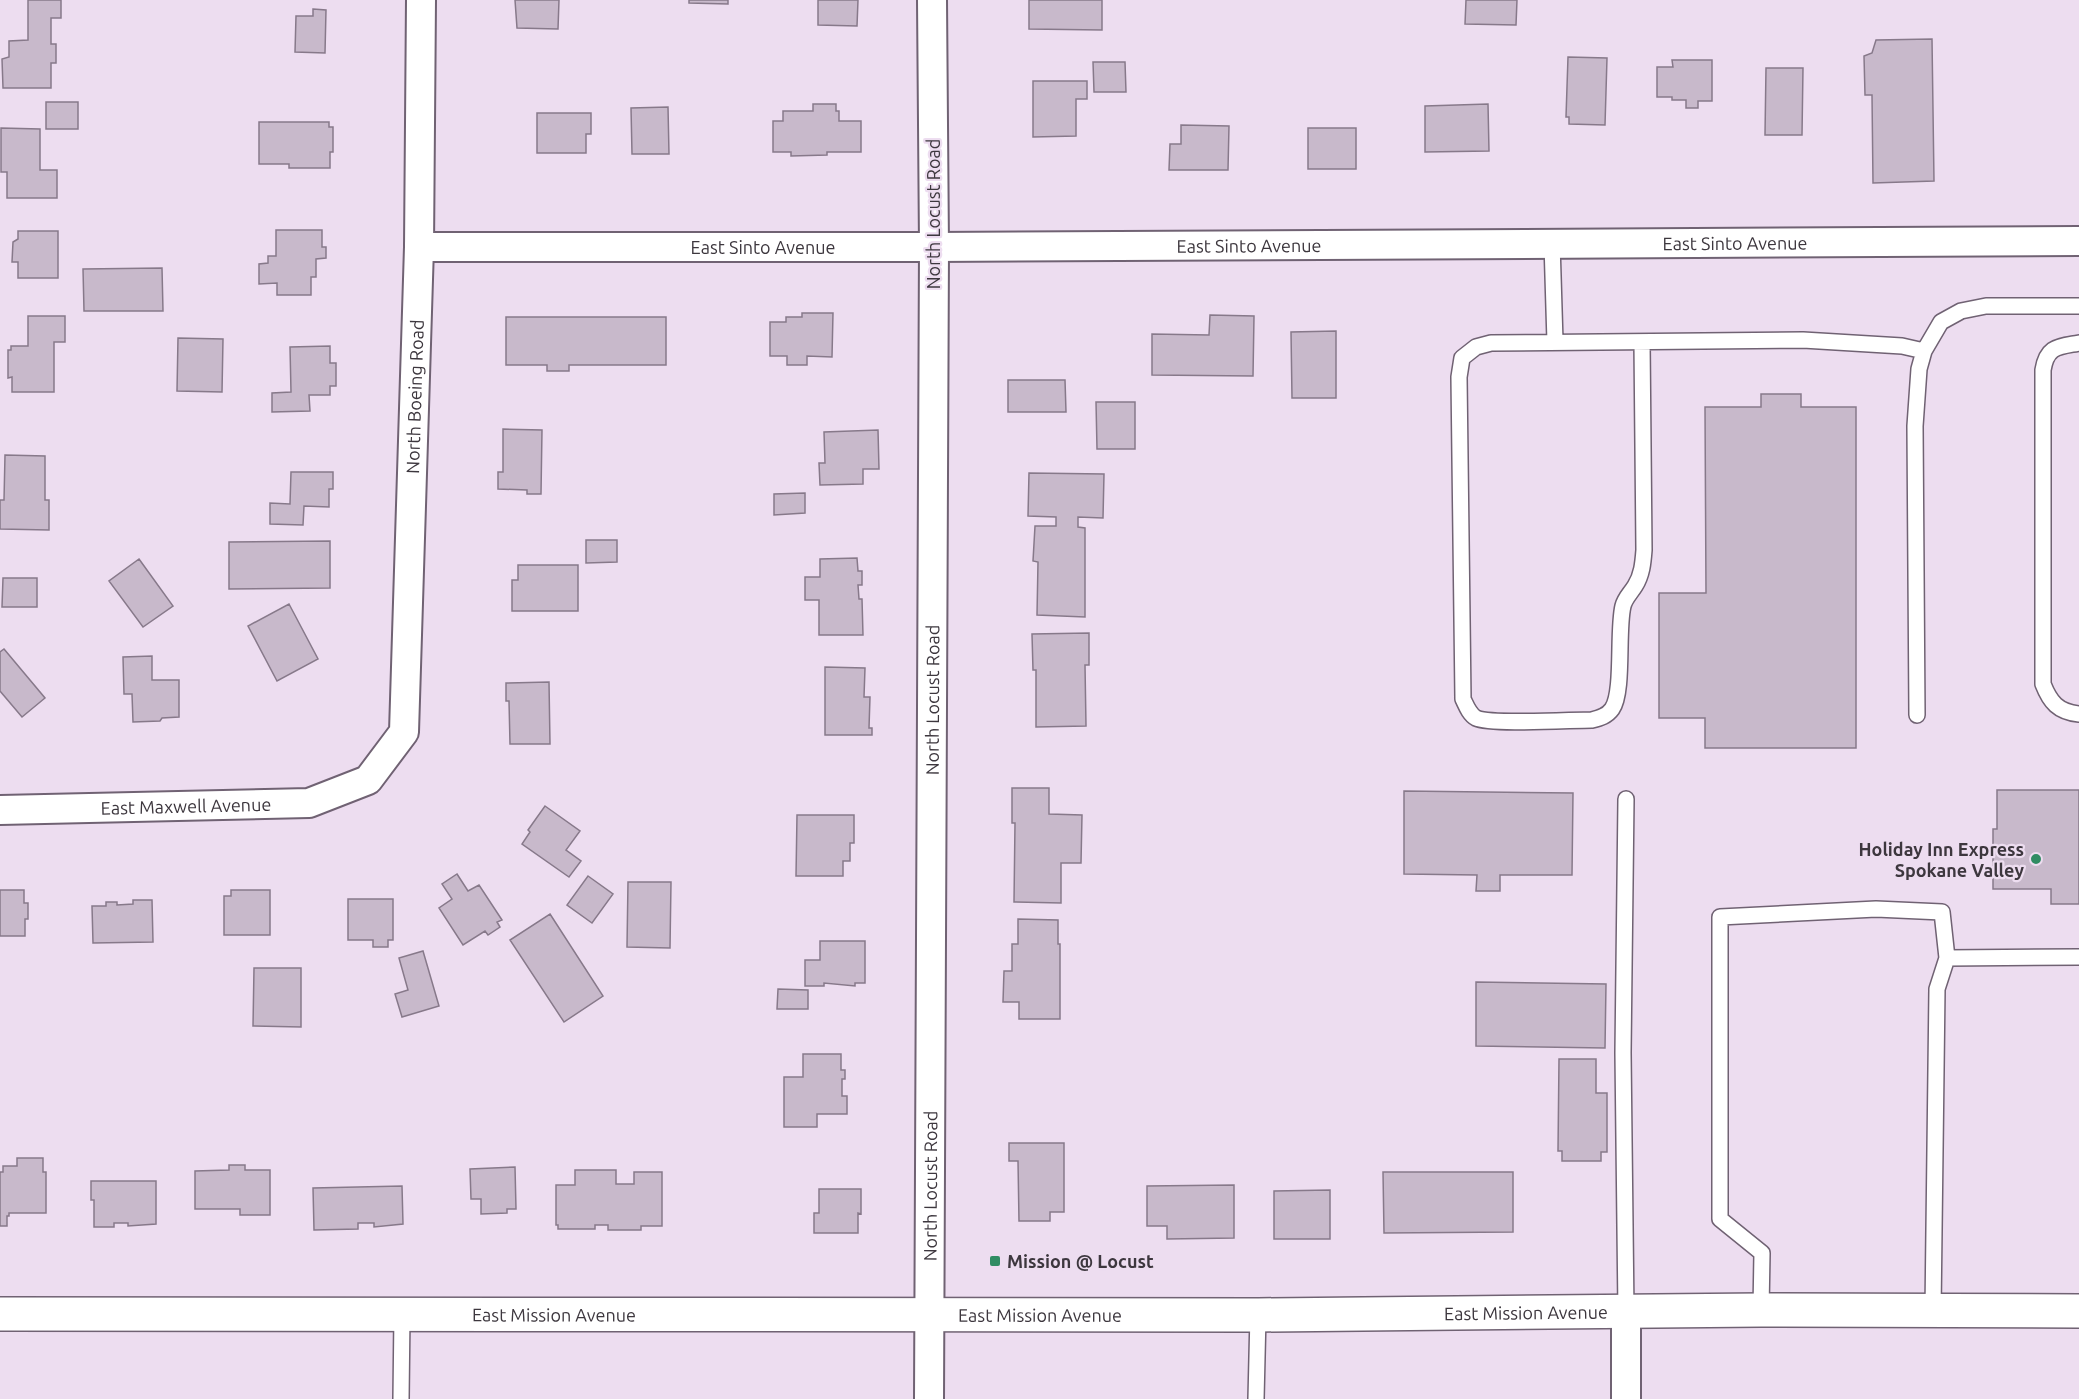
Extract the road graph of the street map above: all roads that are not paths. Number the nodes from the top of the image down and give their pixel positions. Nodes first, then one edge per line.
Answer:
1 (421, 0) edge
2 (932, 0) edge
3 (2079, 241) edge
4 (1552, 243) junction
5 (419, 247) junction
6 (934, 247) junction
7 (2079, 306) edge
8 (1555, 342) junction
9 (1642, 342) junction
10 (2079, 343) edge
11 (1924, 351) junction
12 (1917, 714) dead end
13 (2079, 714) edge
14 (368, 780) joint
15 (1626, 799) dead end
16 (0, 810) edge
17 (2079, 957) edge
18 (1947, 958) junction
19 (1761, 1310) junction
20 (1933, 1311) junction
21 (2079, 1311) edge
22 (1626, 1313) junction
23 (0, 1314) edge
24 (402, 1314) junction
25 (929, 1315) junction
26 (1258, 1315) junction
27 (400, 1399) edge
28 (929, 1399) edge
29 (1256, 1399) edge
30 (1626, 1399) edge

1 - 5 street, North Boeing Road
2 - 6 street, North Locust Road
3 - 4 street, East Sinto Avenue
4 - 6 street, East Sinto Avenue
4 - 8 lane
5 - 6 street, East Sinto Avenue
5 - 14 street, North Boeing Road
6 - 25 street, North Locust Road
7 - 11 lane
8 - 9 lane
8 - 9 lane
9 - 11 lane
10 - 13 lane
11 - 12 lane
14 - 16 street, East Maxwell Avenue
15 - 22 lane
17 - 18 lane
18 - 19 lane
18 - 20 lane
19 - 20 street, East Mission Avenue
19 - 22 street, East Mission Avenue
20 - 21 street, East Mission Avenue
22 - 26 street, East Mission Avenue
22 - 30 street
23 - 24 street, East Mission Avenue
24 - 25 street, East Mission Avenue
24 - 27 lane
25 - 26 street, East Mission Avenue
25 - 28 street, North Locust Road
26 - 29 lane

